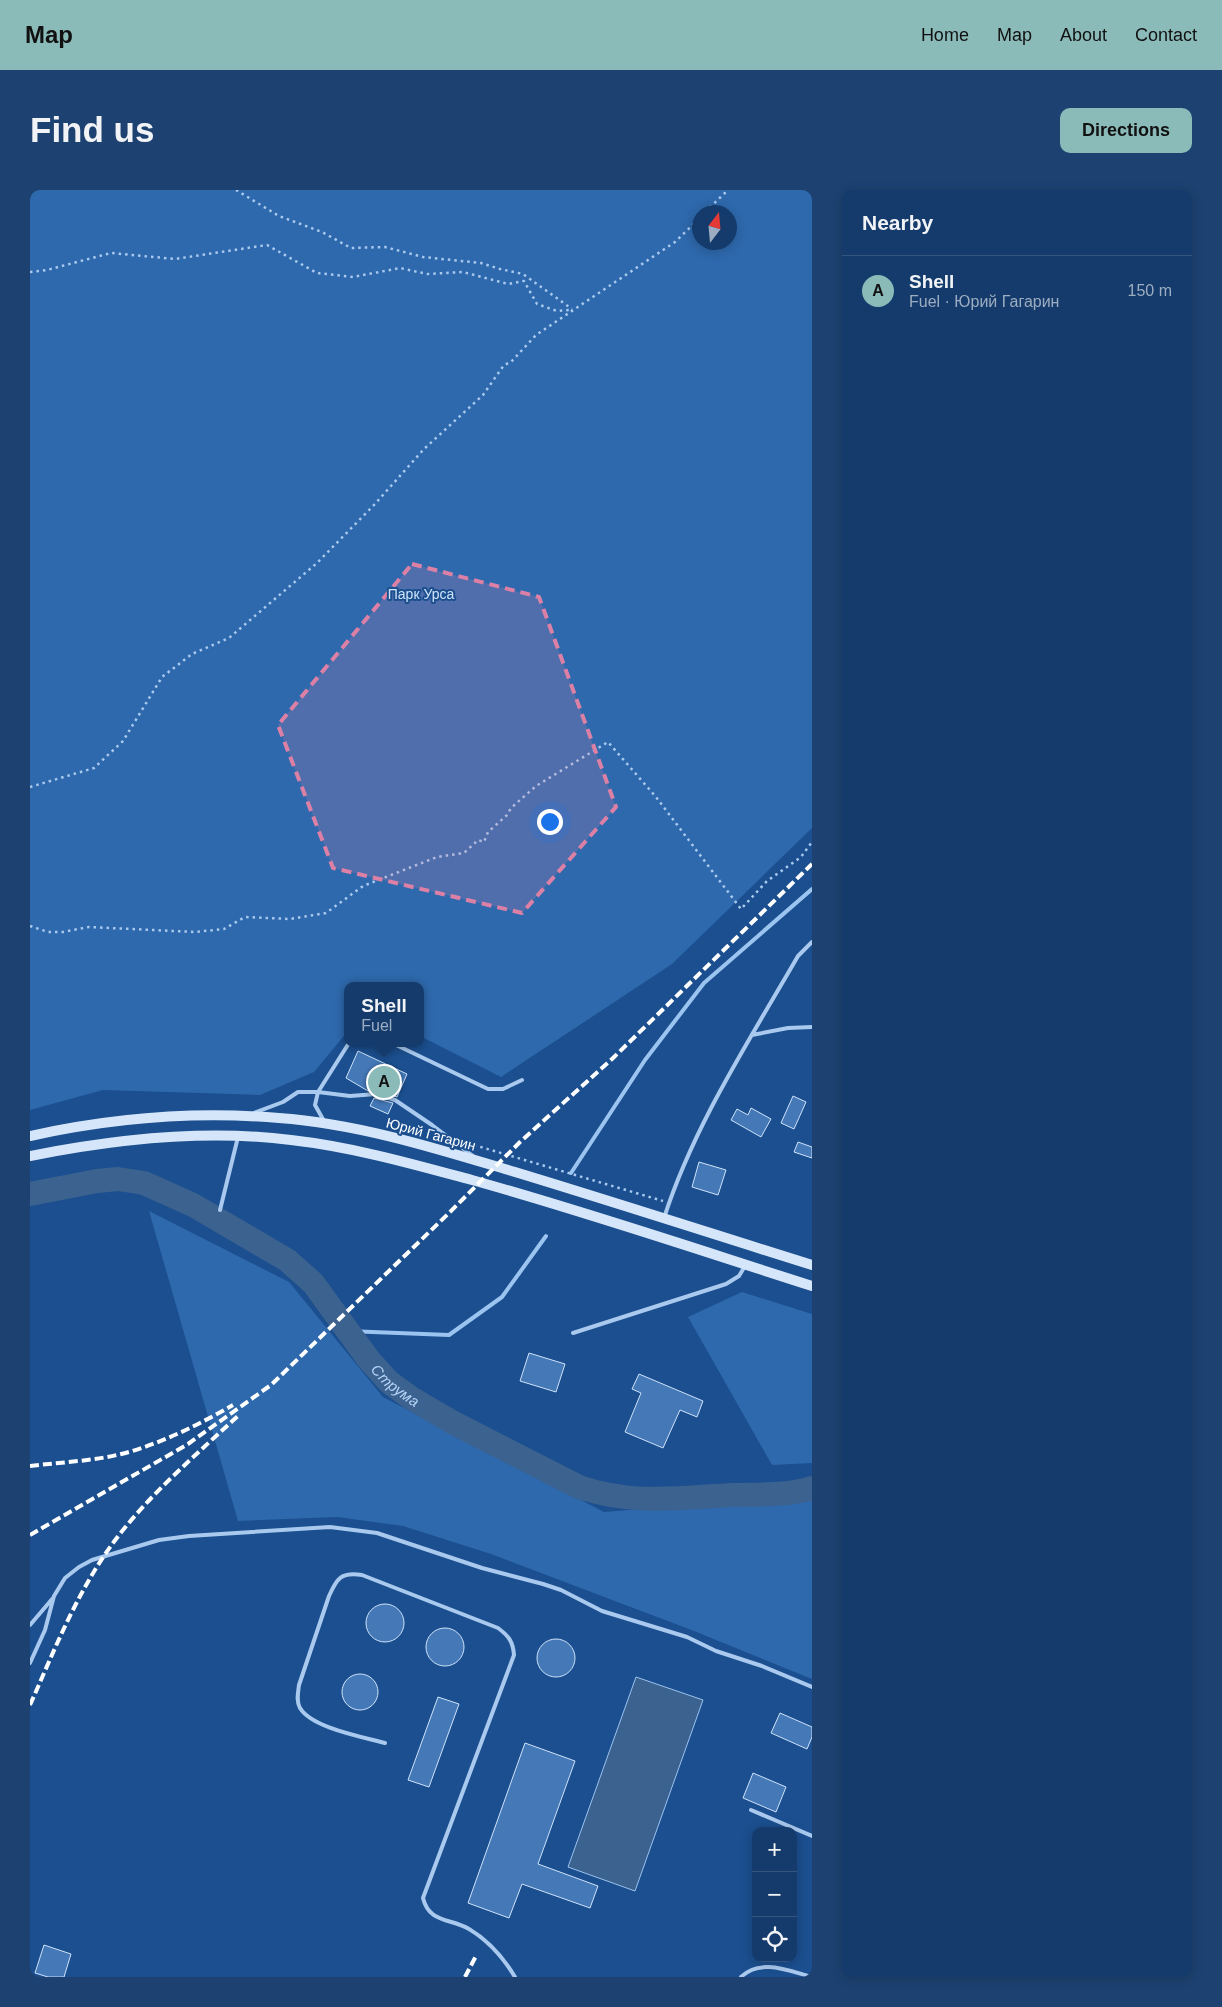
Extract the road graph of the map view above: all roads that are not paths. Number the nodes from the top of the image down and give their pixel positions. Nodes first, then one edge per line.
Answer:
1 (812, 942) edge
2 (812, 1027) edge
3 (752, 1035) junction
4 (346, 1047) edge
5 (400, 1047) edge
6 (522, 1080) dead end
7 (318, 1092) junction
8 (246, 1117) junction
9 (326, 1124) junction
10 (30, 1136) edge
11 (238, 1137) junction
12 (30, 1156) edge
13 (480, 1162) junction
14 (220, 1210) dead end
15 (664, 1218) junction
16 (746, 1265) junction
17 (812, 1265) edge
18 (812, 1286) edge
19 (573, 1333) dead end
20 (54, 1596) junction
21 (30, 1624) edge
22 (30, 1662) edge
23 (812, 1687) edge
24 (385, 1743) dead end
25 (751, 1810) dead end
26 (812, 1836) edge
27 (515, 1977) edge
28 (741, 1977) edge
29 (812, 1977) edge

1 - 3 lane
2 - 3 lane
3 - 15 lane
4 - 7 lane
5 - 6 lane
7 - 8 lane
7 - 9 lane
7 - 13 lane
8 - 9 street, Юрий Гагарин
8 - 10 street, Юрий Гагарин
9 - 13 street, Юрий Гагарин
11 - 12 street
11 - 14 lane
11 - 16 street
13 - 15 street, Юрий Гагарин
15 - 17 street, Юрий Гагарин
16 - 18 street
16 - 19 lane
20 - 21 lane
20 - 22 lane
20 - 23 lane
24 - 27 lane
25 - 26 lane
28 - 29 lane

